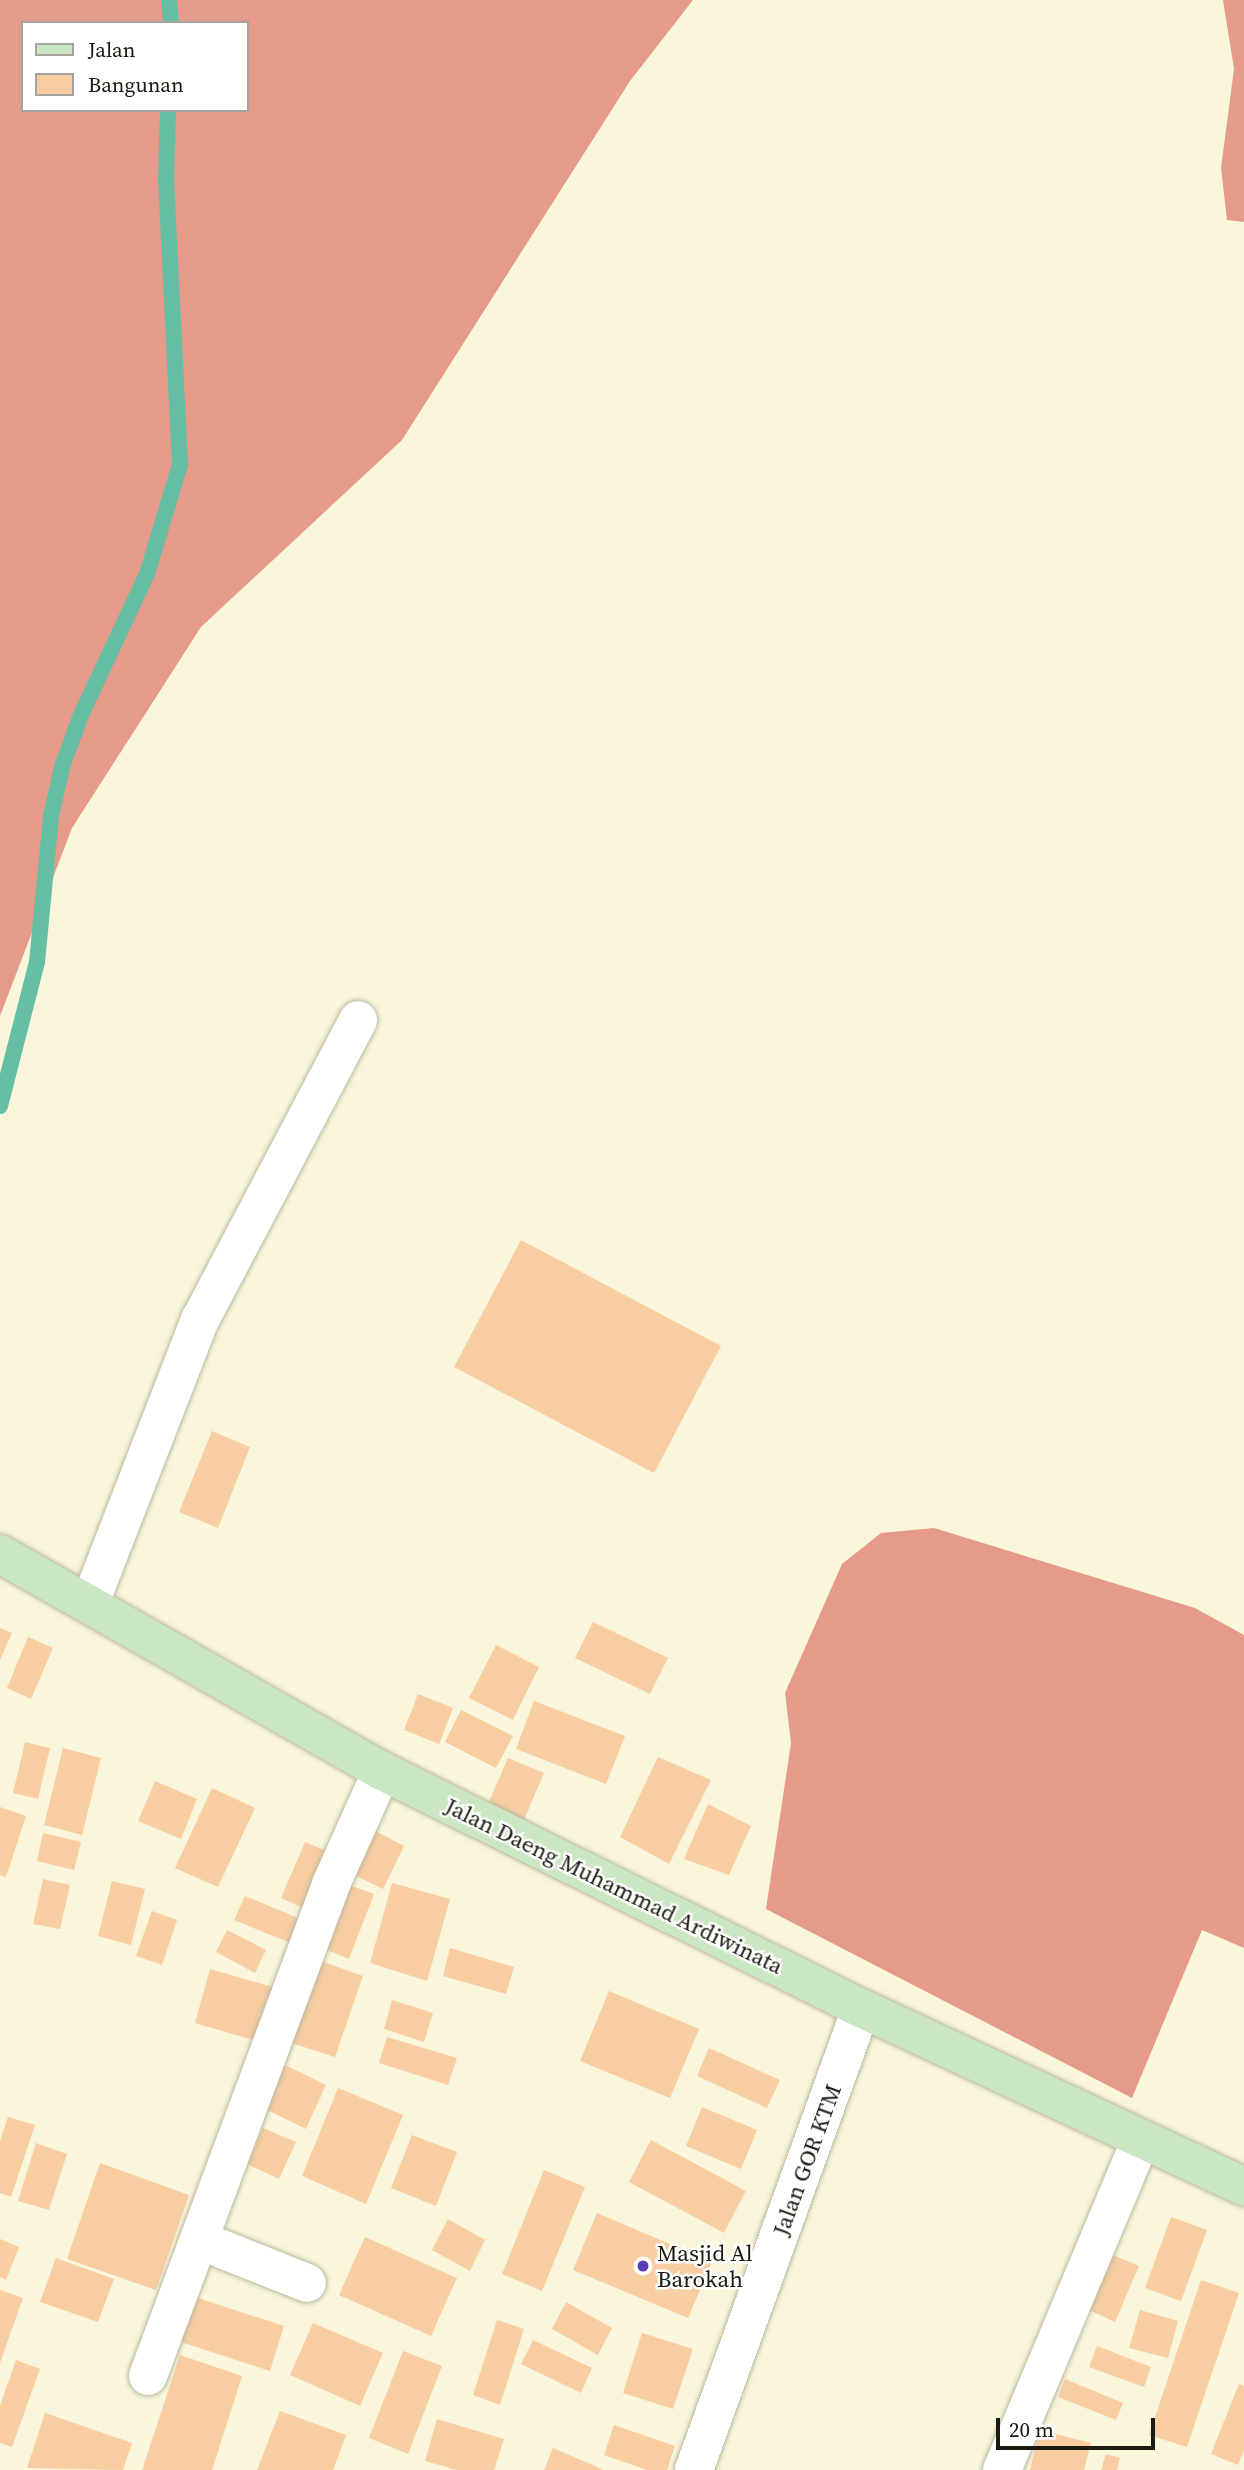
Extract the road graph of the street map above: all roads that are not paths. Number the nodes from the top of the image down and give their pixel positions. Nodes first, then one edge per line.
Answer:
1 (358, 1020) dead end
2 (0, 1554) edge
3 (90, 1603) junction
4 (382, 1771) junction
5 (862, 2008) junction
6 (1141, 2140) junction
7 (1244, 2187) edge
8 (199, 2240) junction
9 (307, 2283) dead end
10 (148, 2376) dead end
11 (695, 2470) edge
12 (1002, 2470) edge

1 - 3 street
2 - 3 main road, Jalan Daeng Muhammad Ardiwinata
3 - 4 main road, Jalan Daeng Muhammad Ardiwinata
4 - 5 main road, Jalan Daeng Muhammad Ardiwinata
4 - 8 street
5 - 6 main road, Jalan Daeng Muhammad Ardiwinata
5 - 11 street, Jalan GOR KTM
6 - 7 main road, Jalan Daeng Muhammad Ardiwinata
6 - 12 street
8 - 9 street
8 - 10 street

